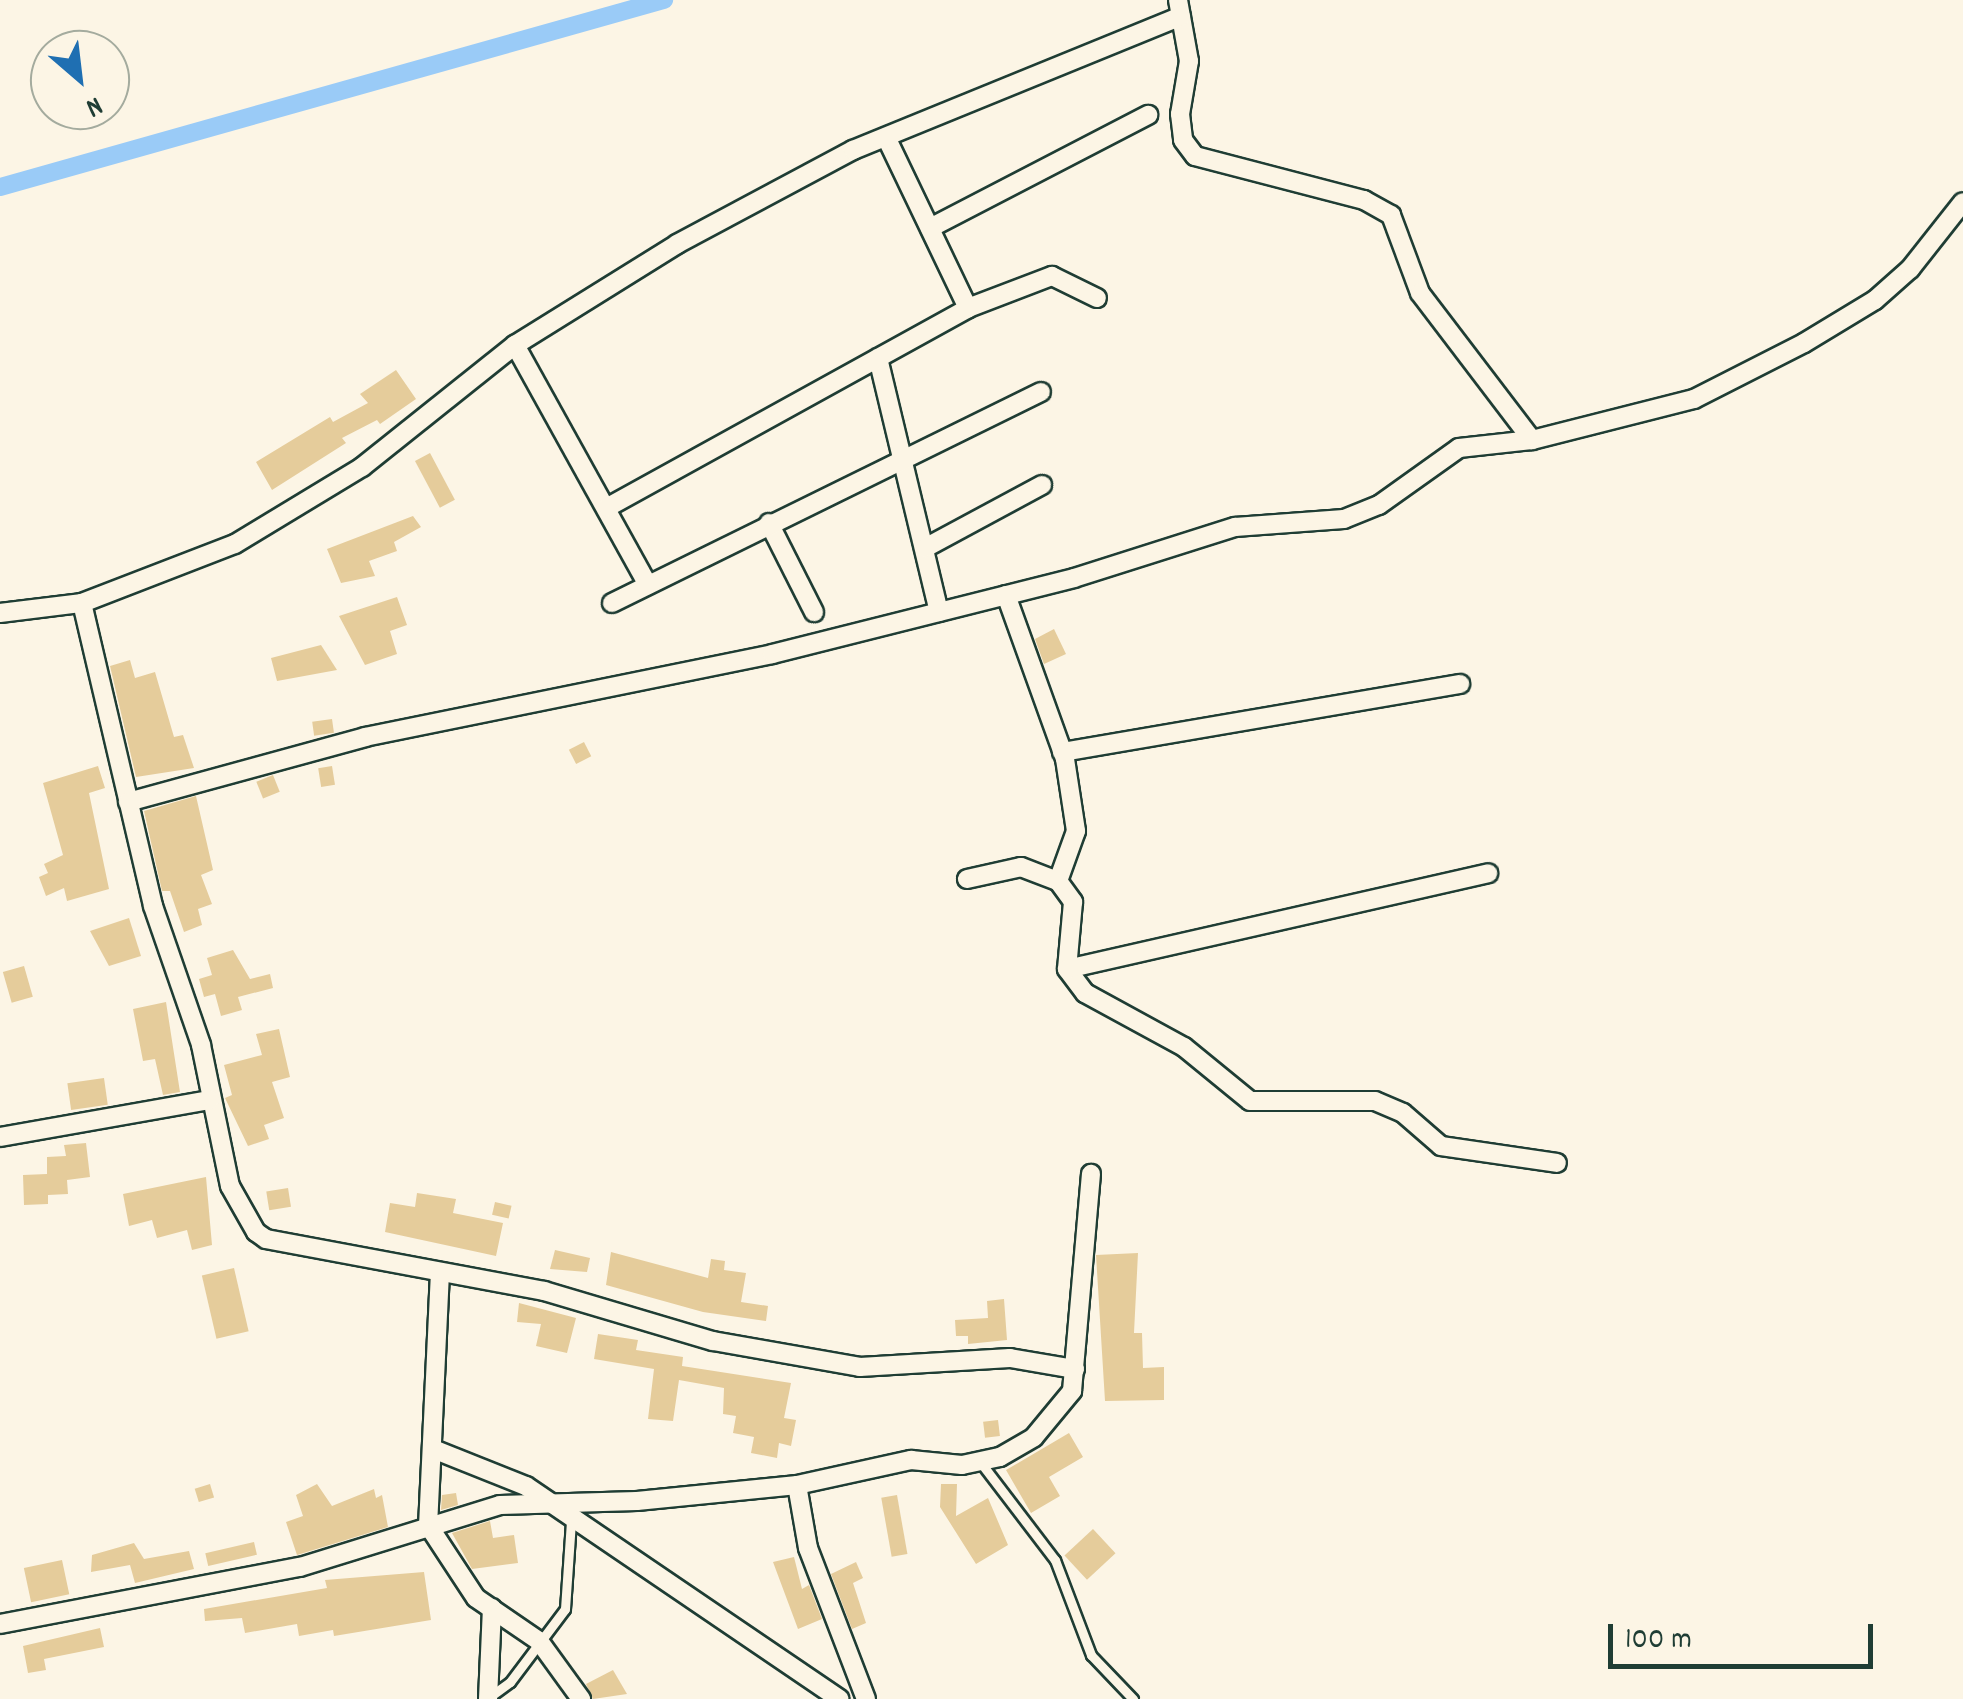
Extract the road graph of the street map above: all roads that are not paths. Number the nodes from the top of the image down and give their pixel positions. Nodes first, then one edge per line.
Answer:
1 (1180, 8) edge
2 (1148, 116) dead end
3 (886, 136) junction
4 (1963, 202) edge
5 (930, 228) junction
6 (1097, 298) dead end
7 (968, 308) junction
8 (514, 346) junction
9 (878, 358) junction
10 (1041, 392) dead end
11 (1532, 440) junction
12 (902, 461) junction
13 (1042, 484) dead end
14 (608, 507) junction
15 (769, 523) junction
16 (925, 548) junction
17 (648, 585) junction
18 (1006, 596) junction
19 (82, 603) junction
20 (612, 603) dead end
21 (814, 612) dead end
22 (939, 612) junction
23 (0, 613) edge
24 (1460, 684) dead end
25 (1062, 752) junction
26 (128, 802) junction
27 (1488, 874) dead end
28 (967, 879) dead end
29 (1058, 881) junction
30 (1067, 969) junction
31 (210, 1100) junction
32 (0, 1137) edge
33 (1557, 1163) dead end
34 (1091, 1174) dead end
35 (440, 1272) junction
36 (1075, 1370) junction
37 (434, 1448) junction
38 (981, 1462) junction
39 (797, 1484) junction
40 (552, 1504) junction
41 (571, 1517) junction
42 (428, 1525) junction
43 (492, 1608) junction
44 (0, 1624) edge
45 (542, 1644) junction
46 (488, 1698) edge
47 (581, 1699) edge
48 (839, 1699) edge
49 (866, 1699) edge
50 (1133, 1699) edge

1 - 3 street
1 - 11 street
2 - 5 street
3 - 5 street
3 - 8 street
4 - 11 street
5 - 7 street
6 - 7 street
7 - 9 street
8 - 14 street
8 - 19 street
9 - 12 street
9 - 14 street
10 - 12 street
11 - 18 street
12 - 15 street
12 - 16 street
13 - 16 street
14 - 17 street
15 - 17 street
15 - 21 street
16 - 22 street
17 - 20 street
18 - 22 street
18 - 25 street
19 - 23 street
19 - 26 street
22 - 26 street
24 - 25 street
25 - 29 street
26 - 31 street
27 - 30 street
28 - 29 street
29 - 30 street
30 - 33 street
31 - 32 street
31 - 35 street
34 - 36 street
35 - 36 street
35 - 37 street
36 - 38 street
37 - 40 street
37 - 42 street
38 - 39 street
38 - 50 lane
39 - 40 street
39 - 49 street
40 - 41 street
40 - 42 street
41 - 45 lane
41 - 48 street
42 - 43 street
42 - 44 street
43 - 45 street
43 - 46 street
45 - 46 lane
45 - 47 street

